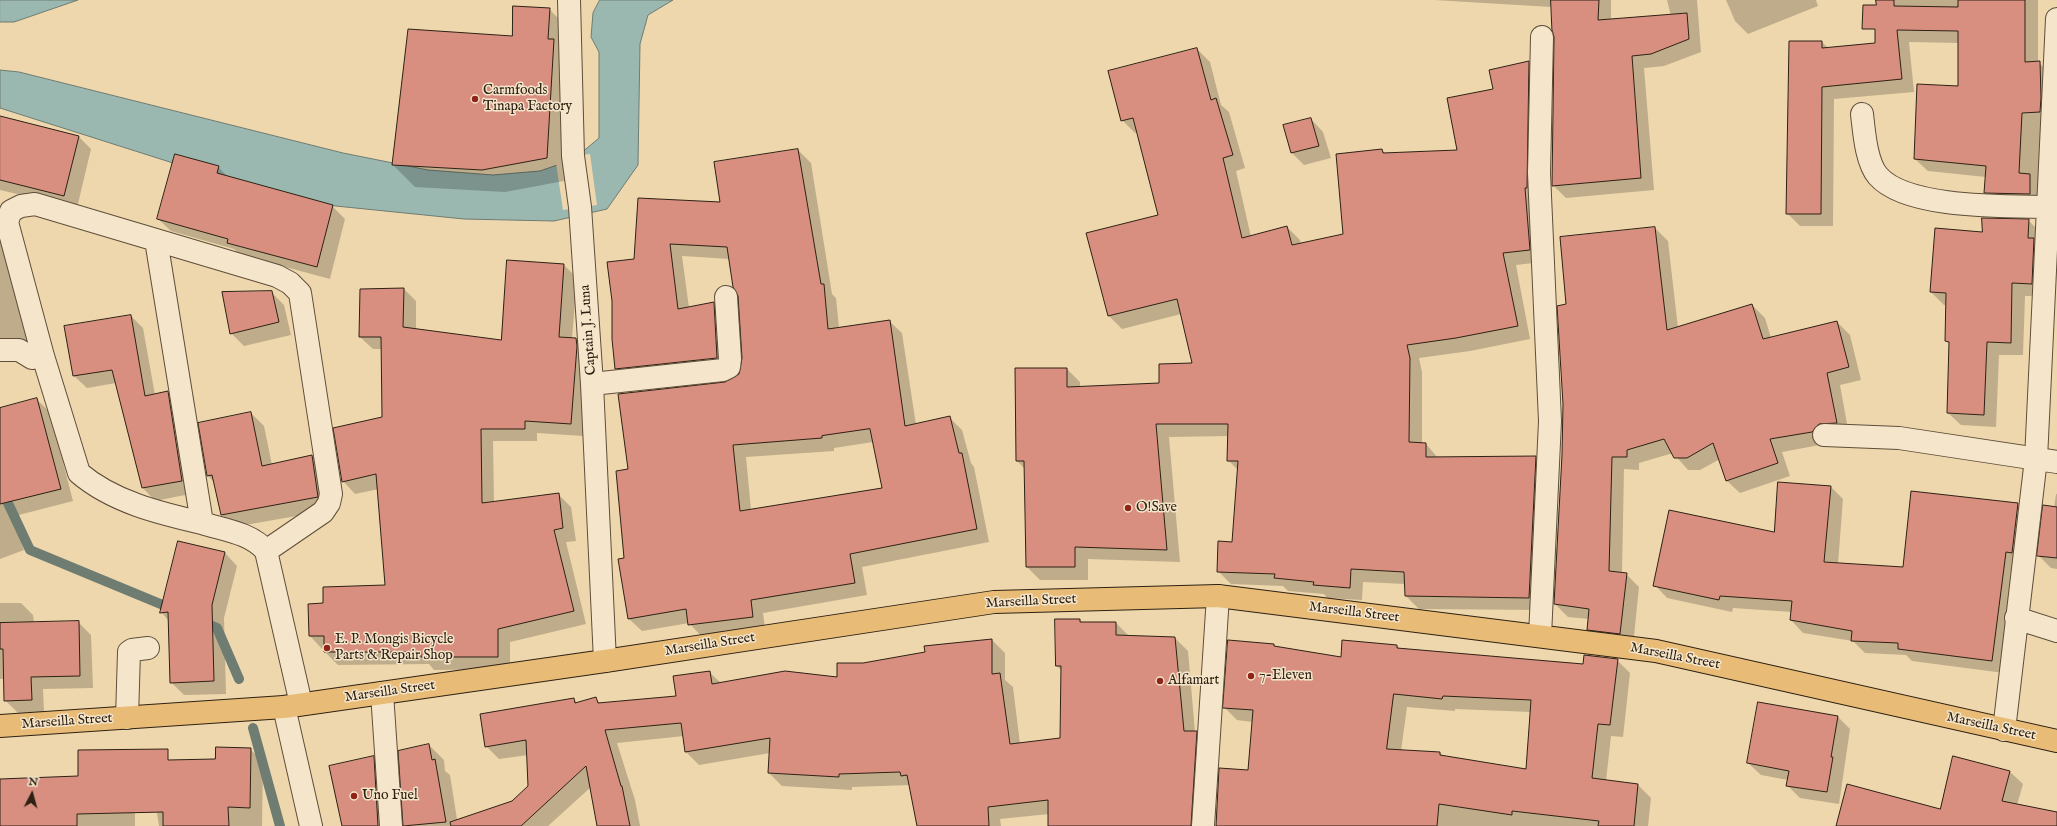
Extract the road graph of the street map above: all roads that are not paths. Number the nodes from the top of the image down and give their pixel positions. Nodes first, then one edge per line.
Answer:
1 (569, 0) edge
2 (2057, 19) edge
3 (1542, 37) dead end
4 (1862, 114) dead end
5 (2048, 207) junction
6 (2052, 233) edge
7 (156, 240) junction
8 (726, 297) dead end
9 (0, 350) edge
10 (32, 358) dead end
11 (592, 384) junction
12 (1824, 435) dead end
13 (2036, 459) junction
14 (2057, 462) edge
15 (202, 523) junction
16 (266, 551) junction
17 (1218, 596) junction
18 (2016, 618) junction
19 (2057, 631) edge
20 (1540, 636) junction
21 (148, 648) dead end
22 (605, 661) junction
23 (382, 693) junction
24 (292, 705) junction
25 (127, 718) junction
26 (0, 726) edge
27 (2004, 730) junction
28 (2057, 741) edge
29 (312, 826) edge
30 (391, 826) edge
31 (1203, 826) edge

1 - 11 street, Captain J. Luna
2 - 5 street
3 - 20 street
4 - 5 street
5 - 6 street
6 - 13 street
7 - 15 street
7 - 15 street
7 - 16 street
8 - 11 street
9 - 10 street
11 - 22 street, Captain J. Luna
12 - 13 street
13 - 14 street
13 - 18 street
15 - 16 street
16 - 24 street
17 - 20 main road, Marseilla Street
17 - 22 main road, Marseilla Street
17 - 31 street
18 - 19 street
18 - 27 street
20 - 27 main road, Marseilla Street
21 - 25 street
22 - 23 main road, Marseilla Street
23 - 24 main road, Marseilla Street
23 - 30 street
24 - 25 main road, Marseilla Street
24 - 29 street
25 - 26 main road, Marseilla Street
27 - 28 main road, Marseilla Street

